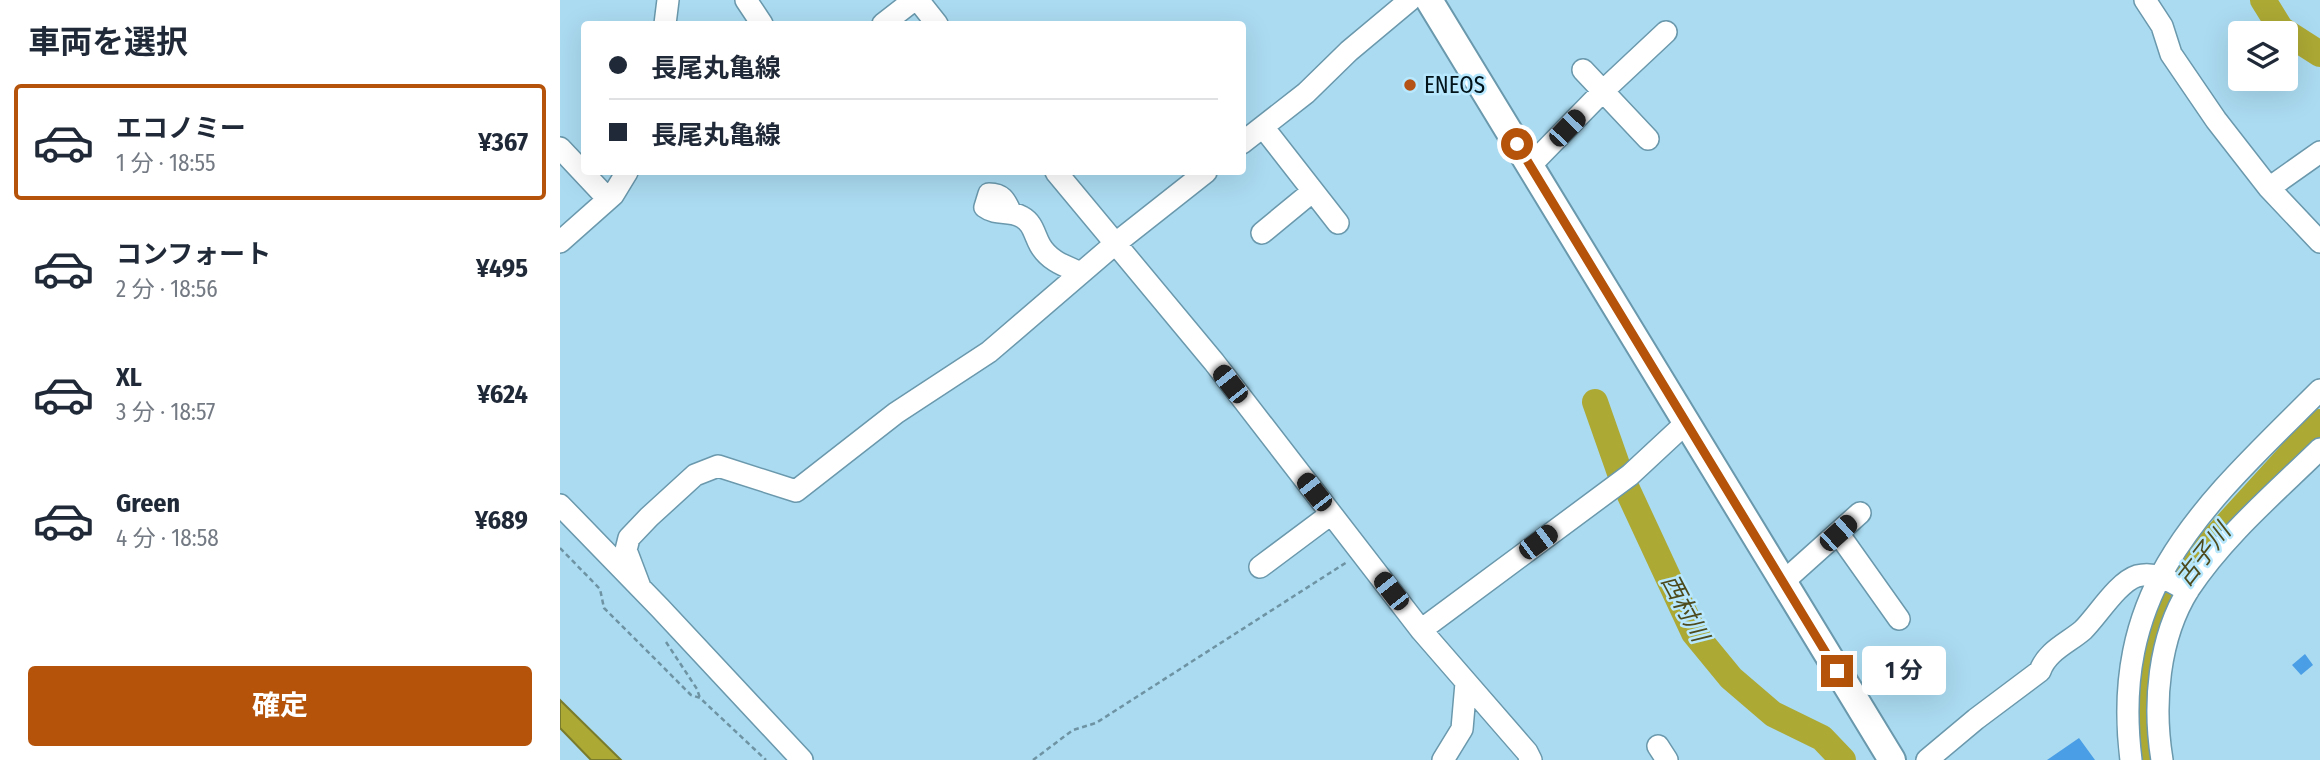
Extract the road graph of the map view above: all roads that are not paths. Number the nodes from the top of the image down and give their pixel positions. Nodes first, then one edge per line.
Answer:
1 (668, 0) edge
2 (746, 0) edge
3 (916, 0) edge
4 (1410, 0) edge
5 (1429, 0) edge
6 (2145, 0) edge
7 (665, 21) edge
8 (760, 21) edge
9 (887, 21) edge
10 (934, 21) edge
11 (1666, 32) dead end
12 (1583, 70) dead end
13 (1603, 91) junction
14 (1263, 127) junction
15 (1648, 139) dead end
16 (1246, 140) edge
17 (560, 148) edge
18 (2320, 152) edge
19 (1530, 166) junction
20 (581, 170) edge
21 (585, 175) edge
22 (626, 175) edge
23 (1059, 175) edge
24 (1202, 175) edge
25 (2269, 188) junction
26 (1313, 191) junction
27 (608, 199) junction
28 (1010, 211) dead end
29 (1338, 223) dead end
30 (1262, 233) dead end
31 (560, 242) edge
32 (2320, 242) edge
33 (1116, 243) junction
34 (1081, 273) junction
35 (2320, 390) edge
36 (1686, 423) junction
37 (2320, 449) edge
38 (560, 505) edge
39 (1860, 513) dead end
40 (1331, 514) junction
41 (1838, 533) junction
42 (1260, 567) dead end
43 (2162, 577) junction
44 (1783, 582) junction
45 (640, 587) junction
46 (2188, 591) junction
47 (1899, 619) dead end
48 (1421, 630) junction
49 (1466, 683) junction
50 (803, 760) edge
51 (1443, 760) edge
52 (1531, 760) edge
53 (1892, 760) edge
54 (1927, 760) edge
55 (2131, 760) edge
56 (2162, 760) edge

1 - 7 street
2 - 8 street
3 - 9 street
3 - 10 street
4 - 14 street
5 - 19 main road
6 - 25 street
11 - 13 street
12 - 13 street
13 - 15 street
13 - 19 street
14 - 16 street
14 - 26 street
17 - 20 street
18 - 25 street
19 - 36 main road
21 - 27 street
22 - 27 street
23 - 33 street
24 - 33 street
25 - 32 street
26 - 29 street
26 - 30 street
27 - 31 street
28 - 34 street
33 - 34 street
33 - 40 street
34 - 45 street
35 - 43 street
36 - 44 main road
36 - 48 street
37 - 46 street
38 - 45 street
39 - 41 street
40 - 42 street
40 - 48 street
41 - 44 street
41 - 47 street
43 - 46 street
43 - 54 street
43 - 55 street
44 - 53 main road
45 - 50 street
46 - 56 street
48 - 49 street
49 - 51 street
49 - 52 street

